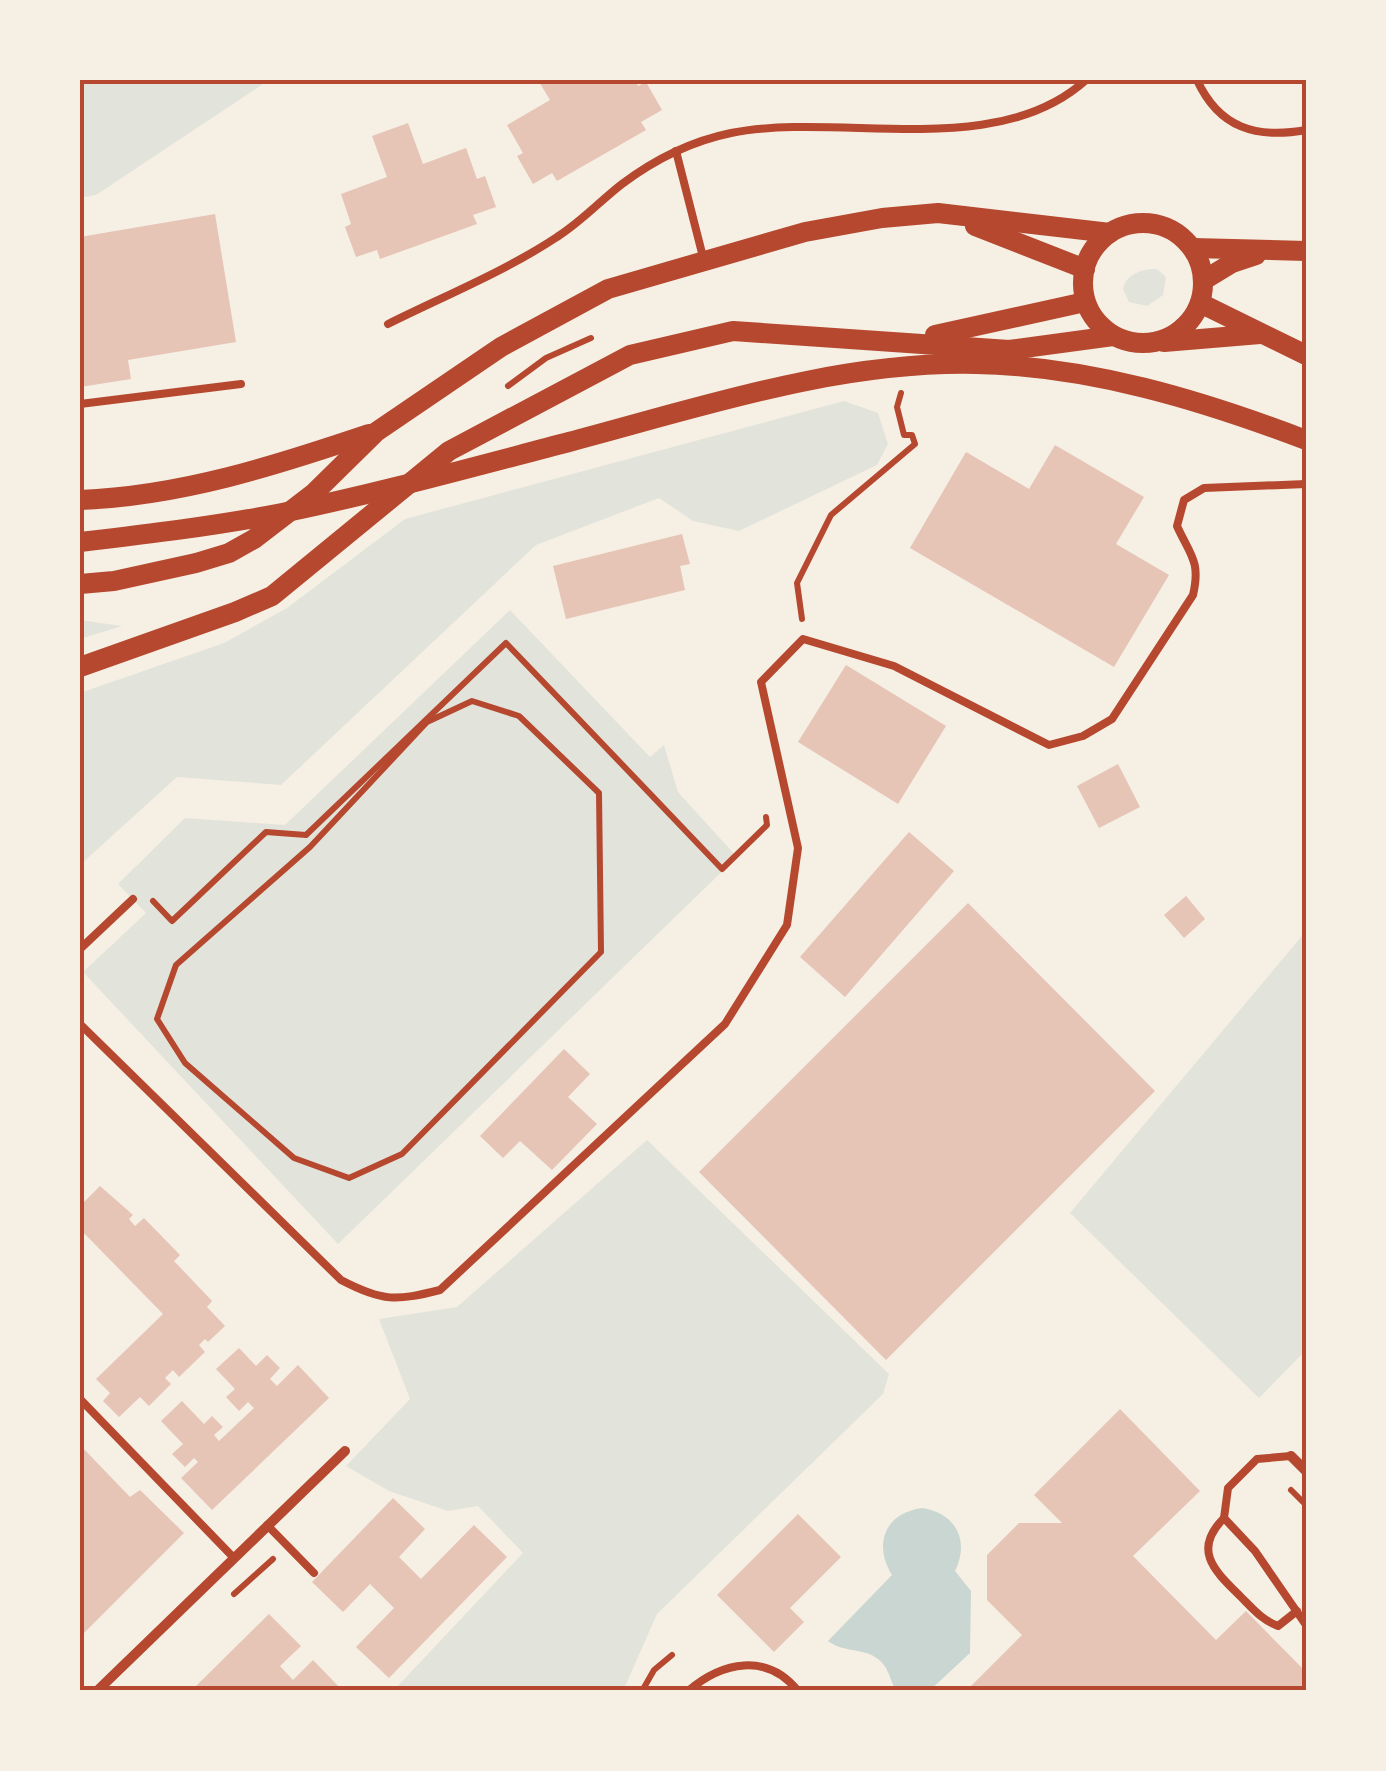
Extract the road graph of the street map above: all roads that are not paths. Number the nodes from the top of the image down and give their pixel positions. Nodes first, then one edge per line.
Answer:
1 (1086, 80) edge
2 (1197, 80) edge
3 (1306, 130) edge
4 (676, 151) junction
5 (938, 213) junction
6 (1110, 234) junction
7 (1193, 248) junction
8 (1301, 250) edge
9 (704, 261) junction
10 (1085, 269) junction
11 (1204, 280) junction
12 (1085, 302) junction
13 (1200, 304) junction
14 (388, 324) dead end
15 (1262, 334) junction
16 (1113, 336) junction
17 (904, 341) junction
18 (1152, 343) junction
19 (1306, 355) edge
20 (241, 384) dead end
21 (80, 404) edge
22 (376, 432) junction
23 (1306, 440) edge
24 (1306, 484) edge
25 (80, 500) edge
26 (80, 542) edge
27 (80, 584) edge
28 (80, 667) edge
29 (133, 899) road end
30 (80, 949) edge
31 (80, 1024) edge
32 (80, 1399) edge
33 (345, 1451) dead end
34 (1291, 1456) joint
35 (1306, 1471) edge
36 (1224, 1518) junction
37 (267, 1525) junction
38 (234, 1557) junction
39 (314, 1573) dead end
40 (1297, 1611) junction
41 (1306, 1625) edge
42 (96, 1691) edge
43 (688, 1691) edge
44 (798, 1691) edge

1 - 4 lane
2 - 3 lane
4 - 9 lane
4 - 14 lane
5 - 6 main road
5 - 9 main road
5 - 10 main road
6 - 7 main road
6 - 10 main road
7 - 8 main road
7 - 11 main road
8 - 11 main road
9 - 22 main road
10 - 12 main road
11 - 13 main road
12 - 16 main road
12 - 17 main road
13 - 15 main road
13 - 18 main road
15 - 18 main road
15 - 19 main road
16 - 17 main road
16 - 18 main road
17 - 28 main road
20 - 21 lane
22 - 25 main road
22 - 27 main road
23 - 26 main road
24 - 31 lane
29 - 30 lane
32 - 38 lane
33 - 37 street
34 - 35 street
34 - 36 lane
36 - 40 lane
36 - 40 lane
37 - 38 street
37 - 39 lane
38 - 42 street
40 - 41 lane
43 - 44 lane

